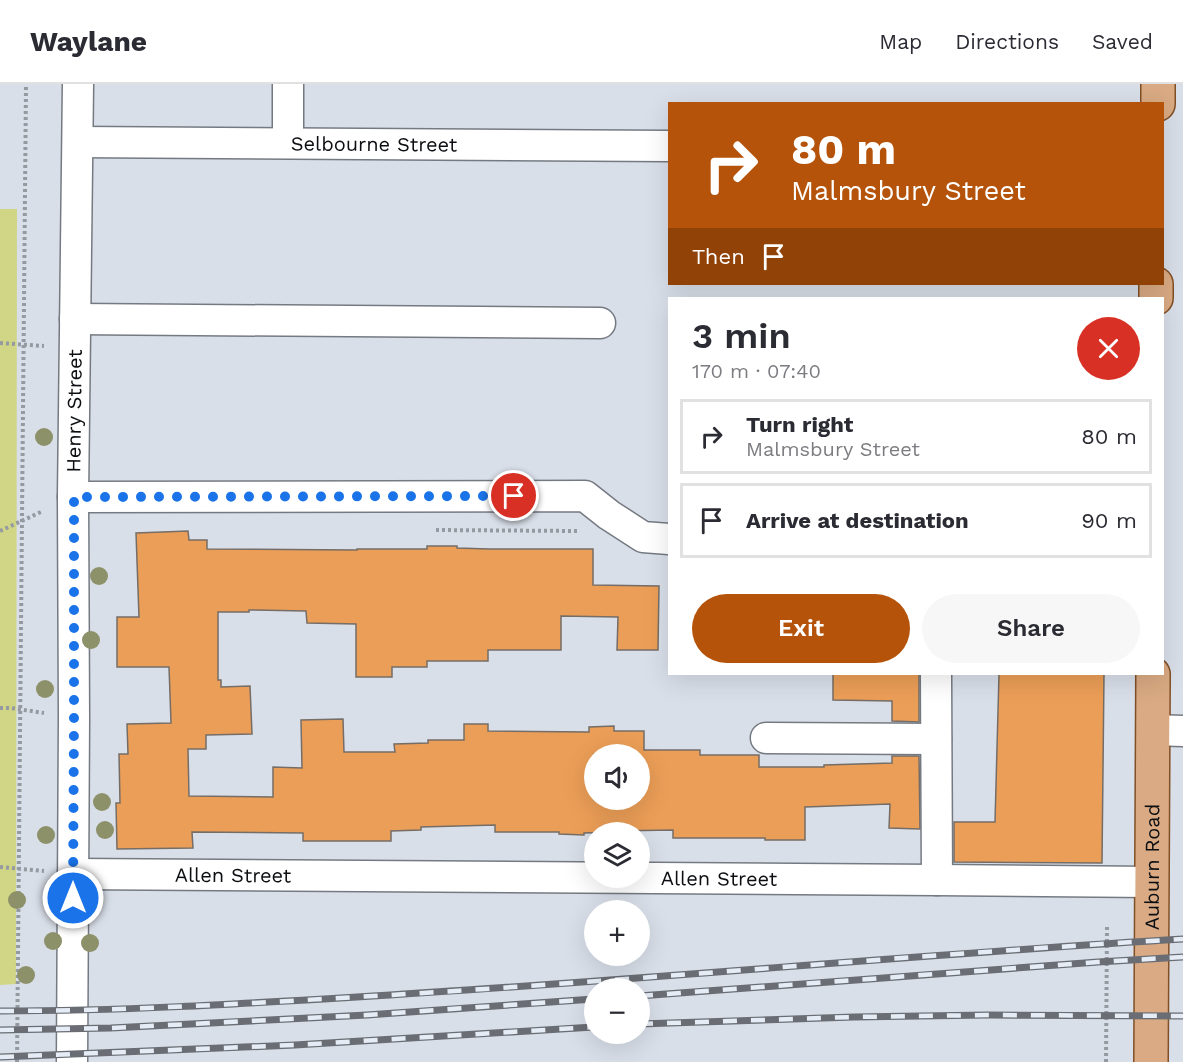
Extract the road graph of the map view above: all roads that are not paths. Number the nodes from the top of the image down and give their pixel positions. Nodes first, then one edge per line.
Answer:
1 (78, 84) edge
2 (288, 84) edge
3 (1158, 84) edge
4 (1158, 102) edge
5 (78, 142) junction
6 (288, 143) junction
7 (668, 146) edge
8 (75, 319) junction
9 (600, 323) dead end
10 (74, 497) junction
11 (668, 539) edge
12 (936, 675) edge
13 (1153, 675) edge
14 (1168, 731) edge
15 (766, 738) dead end
16 (936, 739) junction
17 (73, 874) junction
18 (937, 880) junction
19 (1151, 882) junction
20 (72, 1062) edge
21 (1151, 1062) edge

1 - 5 street, Henry Street
2 - 6 street
3 - 4 main road
5 - 6 street, Selbourne Street
5 - 8 street, Henry Street
6 - 7 street, Selbourne Street
8 - 9 street
8 - 10 street, Henry Street
10 - 11 street
10 - 17 street, Henry Street
12 - 16 street
13 - 14 main road, Auburn Road
14 - 19 main road, Auburn Road
15 - 16 street
16 - 18 street
17 - 18 street, Allen Street
17 - 20 street, Henry Street
18 - 19 street, Allen Street
19 - 21 main road, Auburn Road

